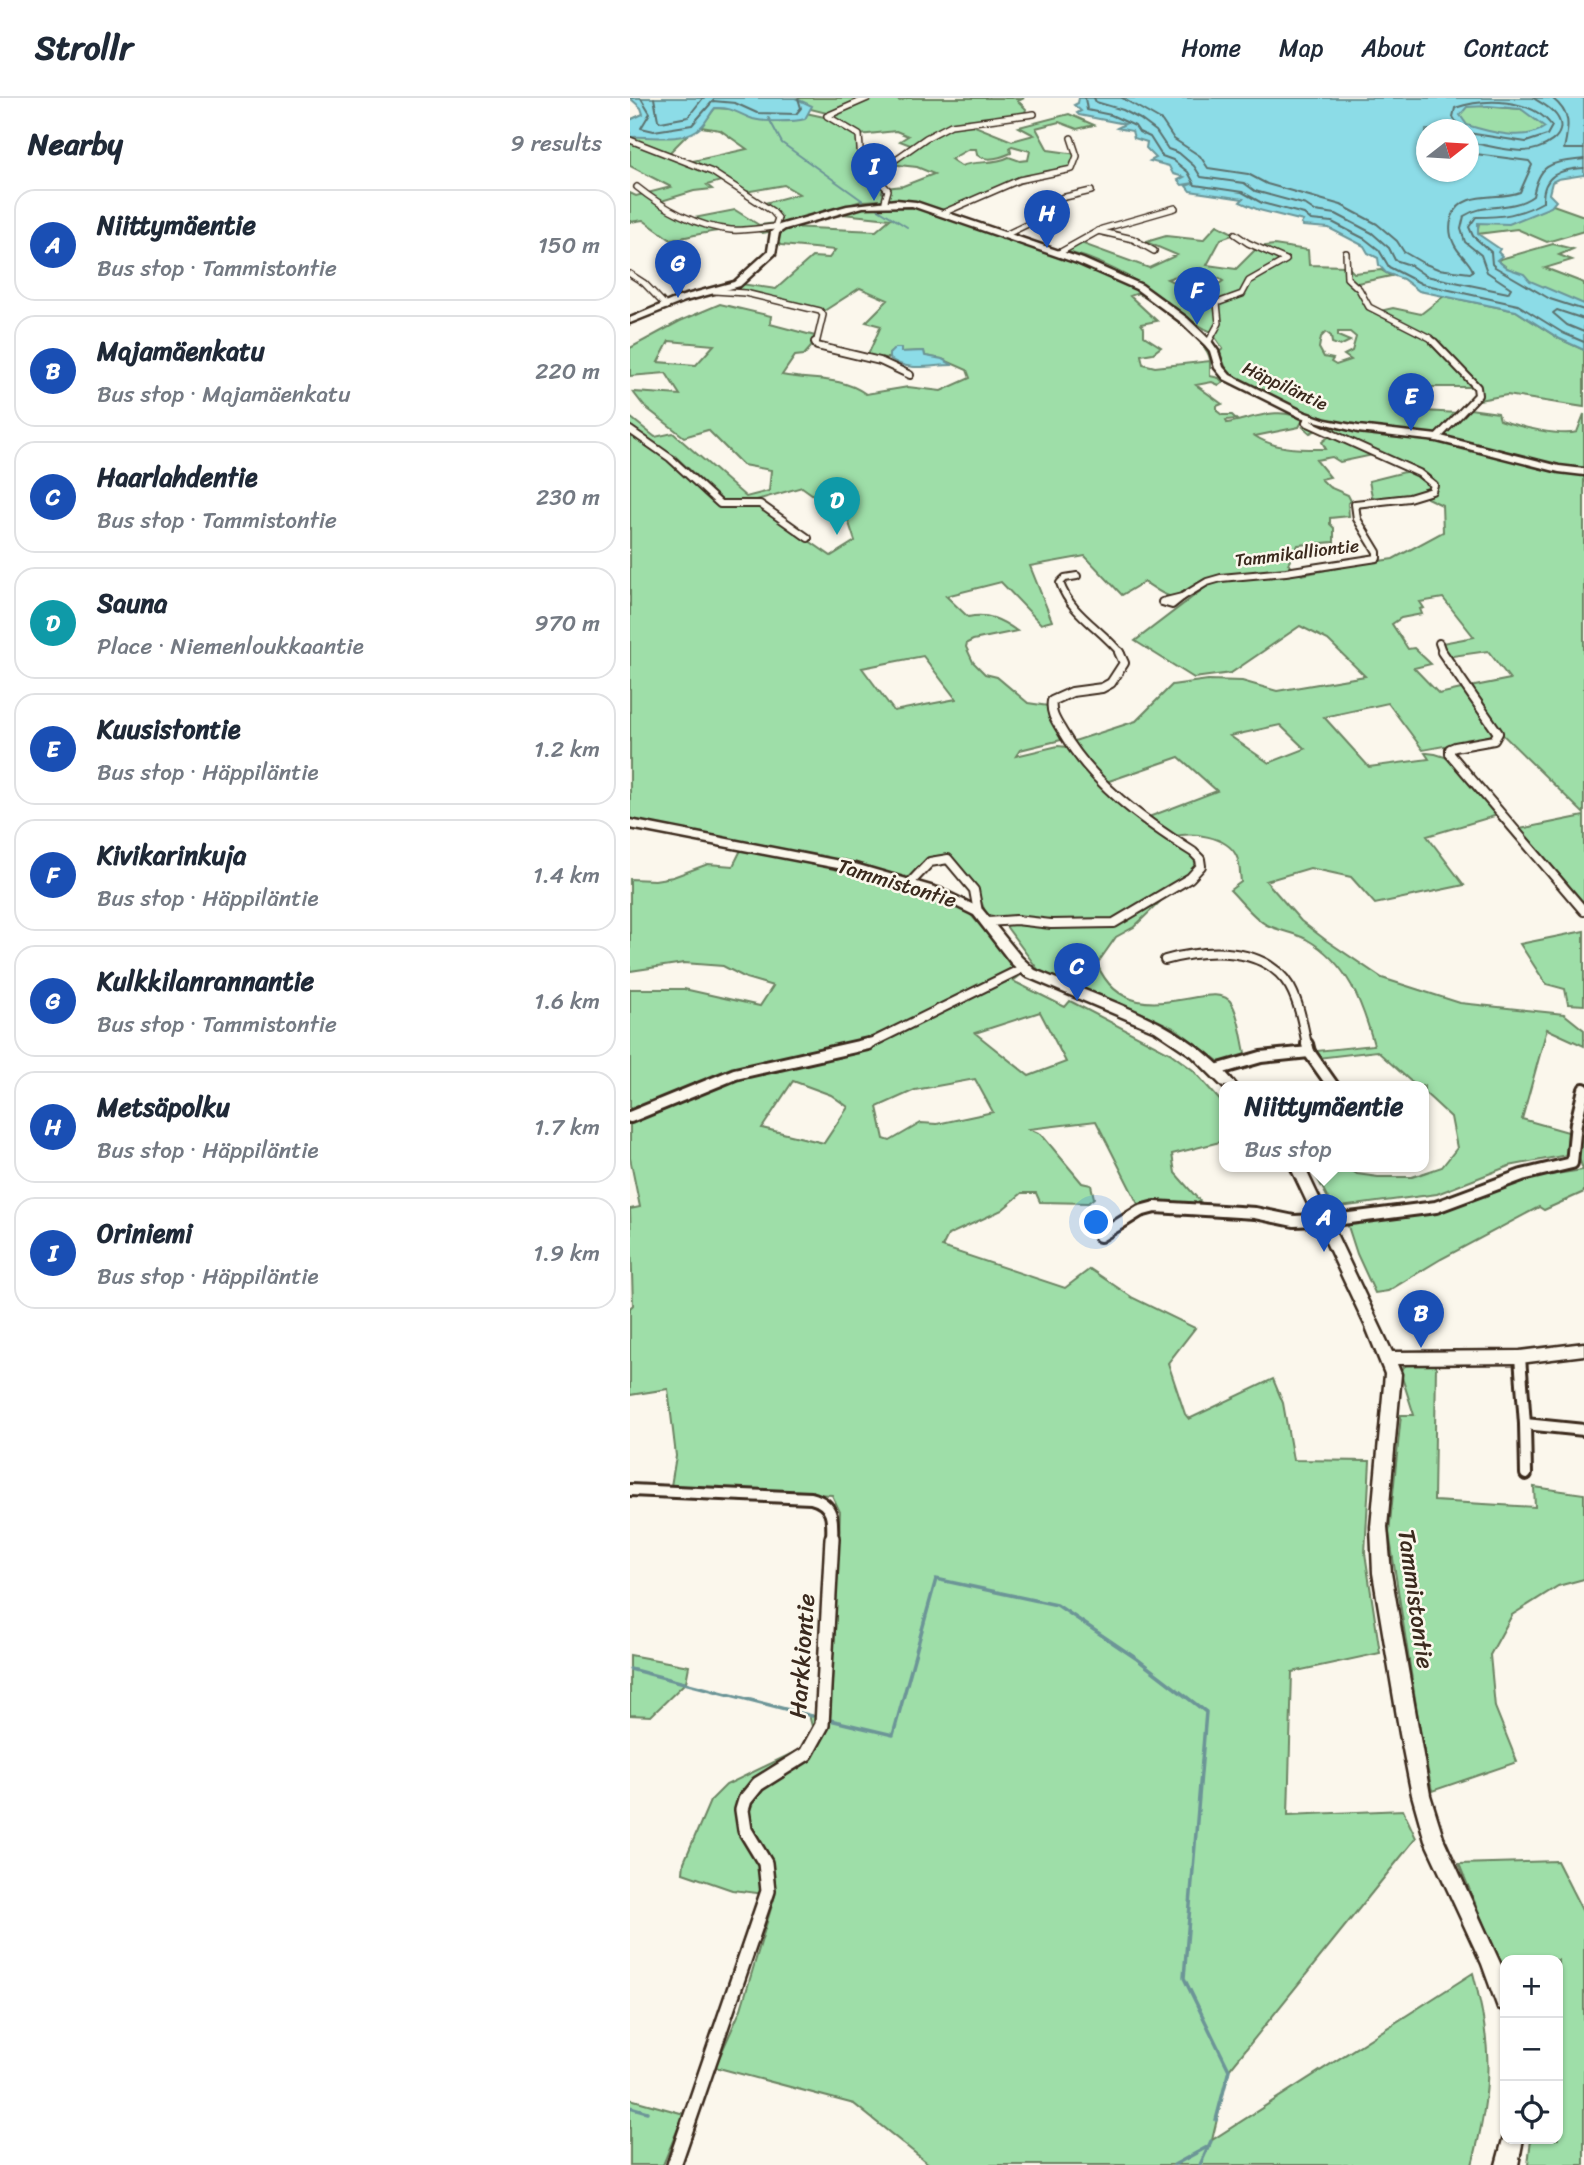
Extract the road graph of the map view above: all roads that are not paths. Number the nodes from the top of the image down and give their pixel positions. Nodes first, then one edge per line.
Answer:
1 (850, 98) edge
2 (868, 98) edge
3 (841, 110) junction
4 (1034, 114) dead end
5 (1071, 138) dead end
6 (630, 140) edge
7 (872, 176) junction
8 (637, 187) dead end
9 (1091, 191) dead end
10 (885, 201) junction
11 (1147, 207) dead end
12 (1175, 208) dead end
13 (943, 214) junction
14 (1151, 215) junction
15 (776, 228) junction
16 (1098, 231) junction
17 (1235, 234) dead end
18 (1003, 236) junction
19 (1154, 251) dead end
20 (1059, 253) junction
21 (1346, 253) dead end
22 (630, 274) edge
23 (714, 291) junction
24 (666, 306) junction
25 (630, 321) edge
26 (1208, 343) junction
27 (910, 374) dead end
28 (1310, 418) junction
29 (630, 430) edge
30 (1437, 438) junction
31 (1584, 472) edge
32 (808, 538) dead end
33 (1077, 576) dead end
34 (1182, 597) dead end
35 (1439, 643) dead end
36 (630, 824) edge
37 (909, 884) junction
38 (1584, 911) edge
39 (978, 912) junction
40 (988, 922) junction
41 (1165, 960) dead end
42 (1023, 968) junction
43 (1309, 1052) junction
44 (1216, 1070) junction
45 (1226, 1081) edge
46 (1329, 1081) edge
47 (1584, 1089) edge
48 (1582, 1106) edge
49 (630, 1117) edge
50 (1300, 1172) edge
51 (1324, 1220) junction
52 (1100, 1236) dead end
53 (1584, 1349) edge
54 (1520, 1357) junction
55 (1387, 1358) junction
56 (1525, 1424) junction
57 (1584, 1430) edge
58 (1526, 1474) dead end
59 (630, 1490) edge
60 (1500, 1987) edge
61 (1511, 2144) edge
62 (674, 2165) edge
63 (1507, 2165) edge

1 - 3 street
2 - 3 street
3 - 7 street
4 - 7 street
5 - 13 street
6 - 15 street
7 - 10 street
8 - 15 street
9 - 18 street
10 - 13 street, Häppiläntie
10 - 15 street, Häppiläntie
11 - 14 street
12 - 14 street
13 - 18 street, Häppiläntie
14 - 16 street
15 - 23 street
16 - 19 street
16 - 20 street
17 - 26 street
18 - 20 street, Häppiläntie
20 - 26 street, Häppiläntie
21 - 30 street
22 - 24 street
23 - 24 street
23 - 27 street
24 - 25 street
26 - 28 street, Häppiläntie
28 - 30 street, Häppiläntie
28 - 34 street, Tammikalliontie
29 - 32 street
30 - 31 street, Häppiläntie
33 - 40 street
35 - 38 street
36 - 37 street, Tammistontie
37 - 39 street, Tammistontie
37 - 39 street
39 - 40 street, Tammistontie
40 - 42 street, Tammistontie
41 - 43 street
42 - 44 street, Tammistontie
42 - 49 street
43 - 44 street
43 - 46 street
44 - 45 street, Tammistontie
47 - 48 street
48 - 51 street
50 - 51 street, Tammistontie
51 - 52 street
51 - 55 street, Tammistontie
53 - 54 street
54 - 55 street
54 - 56 street
55 - 60 street, Tammistontie
56 - 57 street
56 - 58 street
59 - 62 street, Harkkiontie
61 - 63 street

